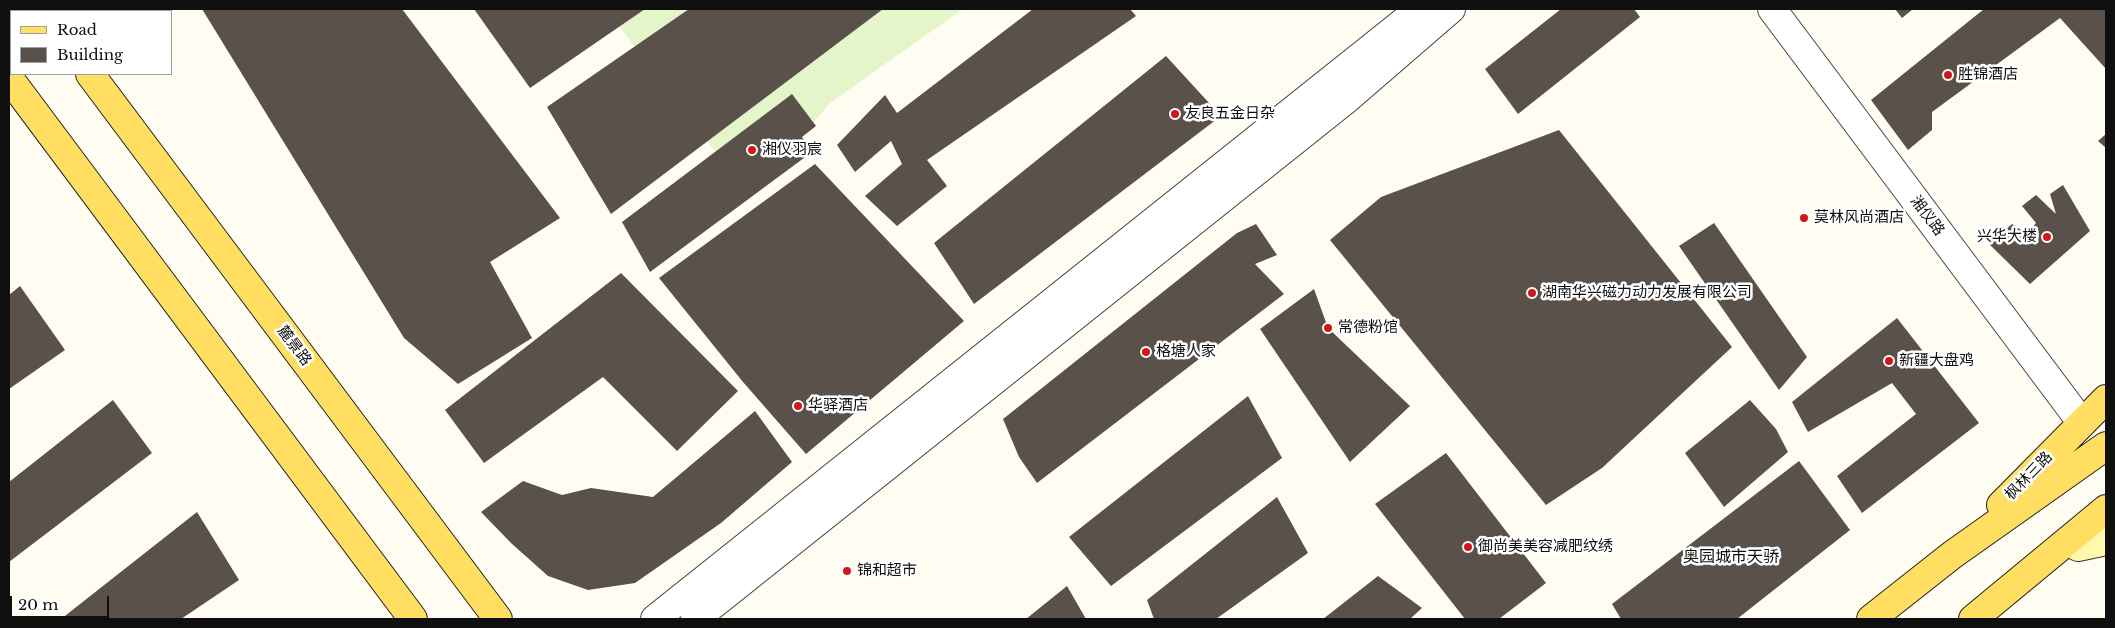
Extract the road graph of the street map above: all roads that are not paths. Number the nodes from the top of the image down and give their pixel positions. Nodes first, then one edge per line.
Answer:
1 (1420, 9) edge
2 (1451, 9) edge
3 (1772, 9) edge
4 (91, 75) edge
5 (9, 78) edge
6 (2106, 399) edge
7 (2082, 423) junction
8 (2106, 446) edge
9 (2106, 509) edge
10 (2106, 531) edge
11 (2106, 542) edge
12 (2078, 547) junction
13 (1952, 554) junction
14 (1996, 601) junction
15 (413, 619) edge
16 (498, 619) edge
17 (655, 619) edge
18 (695, 619) edge
19 (1872, 619) edge
20 (1973, 619) edge

1 - 17 street
2 - 18 street
3 - 7 street, 湘仪路
4 - 16 main road, 麓景路
5 - 15 main road
6 - 7 main road, 枫林三路
7 - 13 main road, 枫林三路
8 - 13 main road, 枫林三路
9 - 14 main road
10 - 12 main road
11 - 12 main road
12 - 14 main road
13 - 19 main road, 枫林三路
14 - 20 main road

